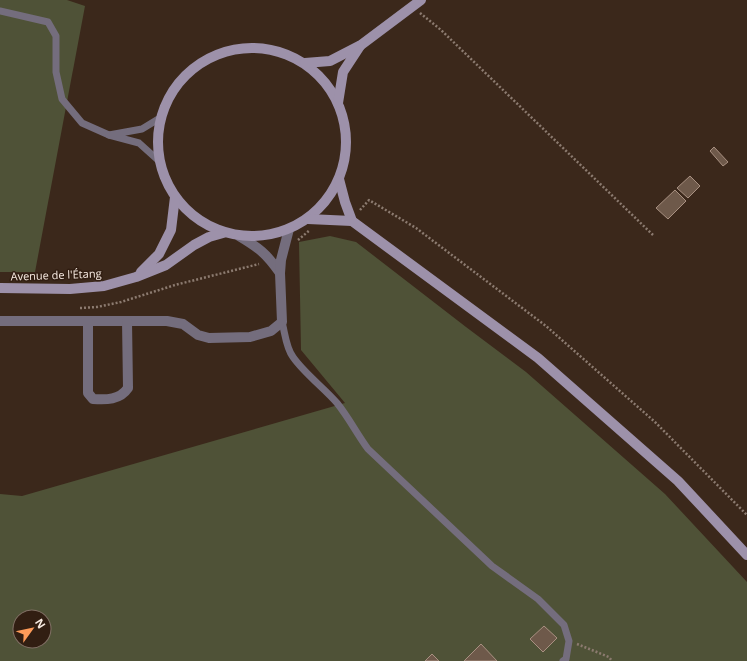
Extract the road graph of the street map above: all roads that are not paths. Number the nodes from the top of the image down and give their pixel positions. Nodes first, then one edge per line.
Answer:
1 (417, 3) edge
2 (0, 11) edge
3 (361, 45) junction
4 (304, 63) junction
5 (338, 103) junction
6 (160, 118) junction
7 (110, 134) junction
8 (159, 161) junction
9 (339, 179) junction
10 (175, 197) junction
11 (308, 218) junction
12 (352, 221) junction
13 (289, 229) junction
14 (223, 233) junction
15 (239, 236) junction
16 (280, 273) junction
17 (136, 277) junction
18 (0, 288) edge
19 (0, 321) edge
20 (88, 321) junction
21 (127, 321) junction
22 (282, 322) junction
23 (747, 555) edge
24 (563, 661) edge

1 - 3 main road
2 - 7 lane
3 - 4 main road
3 - 5 main road
4 - 5 main road
4 - 6 main road
5 - 9 main road
6 - 7 lane
6 - 8 main road
7 - 8 lane
8 - 10 main road
9 - 11 main road
9 - 12 main road
10 - 14 main road
10 - 17 main road
11 - 12 main road
11 - 13 main road
12 - 23 main road
13 - 15 main road
13 - 16 street
14 - 15 main road
14 - 17 main road, Avenue de l'Étang
15 - 16 street
16 - 22 street
17 - 18 main road, Avenue de l'Étang
19 - 20 street
20 - 21 street
20 - 21 street
21 - 22 street
22 - 24 lane

